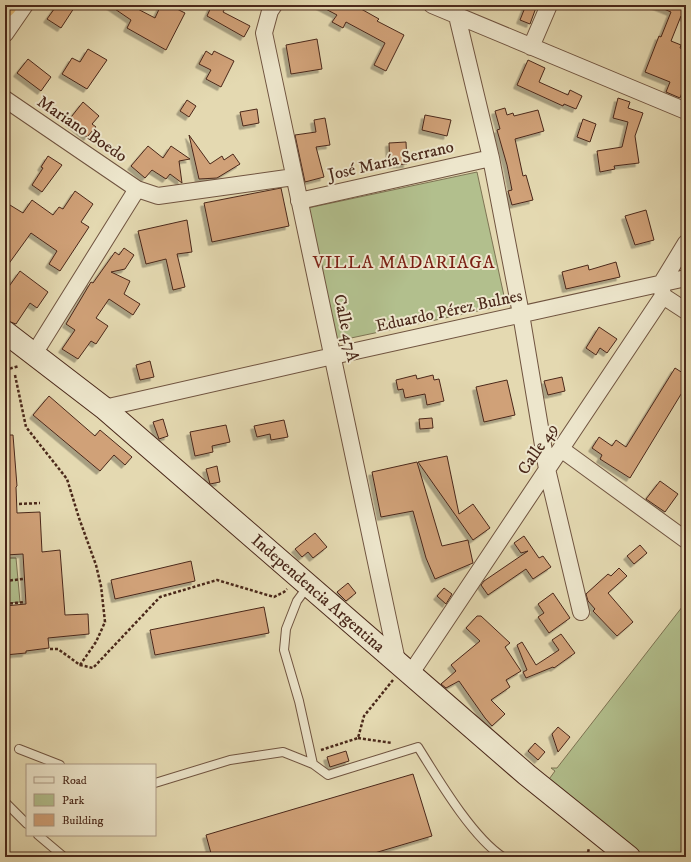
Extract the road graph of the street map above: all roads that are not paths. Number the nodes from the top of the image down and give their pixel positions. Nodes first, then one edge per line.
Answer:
1 (25, 5) edge
2 (274, 5) edge
3 (432, 5) edge
4 (549, 5) edge
5 (457, 16) junction
6 (5, 34) edge
7 (531, 46) junction
8 (5, 99) edge
9 (686, 111) edge
10 (490, 158) junction
11 (294, 177) junction
12 (137, 189) junction
13 (299, 201) junction
14 (686, 244) edge
15 (686, 278) edge
16 (662, 290) junction
17 (686, 311) edge
18 (521, 314) junction
19 (5, 332) edge
20 (333, 356) junction
21 (26, 360) junction
22 (104, 408) junction
23 (561, 449) junction
24 (547, 469) junction
25 (686, 540) edge
26 (302, 582) junction
27 (580, 612) dead end
28 (404, 667) junction
29 (19, 749) dead end
30 (57, 764) edge
31 (313, 764) junction
32 (156, 783) edge
33 (5, 802) edge
34 (26, 823) edge
35 (39, 836) edge
36 (64, 857) edge
37 (503, 857) edge
38 (629, 857) edge

1 - 6 street
2 - 11 street, Calle 47A
3 - 5 street
4 - 7 street
5 - 7 street
5 - 10 street
7 - 9 street
8 - 12 street, Mariano Boedo
10 - 13 street, José María Serrano
10 - 18 street
11 - 12 street
11 - 13 street, Calle 47A
12 - 21 street
13 - 20 street, Calle 47A
14 - 16 street, Calle 49
15 - 16 street, Eduardo Pérez Bulnes
16 - 17 street
16 - 18 street, Eduardo Pérez Bulnes
16 - 23 street, Calle 49
18 - 20 street, Eduardo Pérez Bulnes
18 - 24 street
19 - 21 main road, Independencia Argentina
20 - 22 street, Eduardo Pérez Bulnes
20 - 28 street, Calle 47A
21 - 22 main road, Independencia Argentina
22 - 26 main road, Independencia Argentina
23 - 24 street, Calle 49
23 - 25 street
24 - 27 street
24 - 28 street, Calle 49
26 - 28 main road, Independencia Argentina
26 - 31 lane
28 - 38 main road, Independencia Argentina
29 - 30 lane
31 - 32 lane
31 - 37 lane
33 - 34 lane
35 - 36 lane

